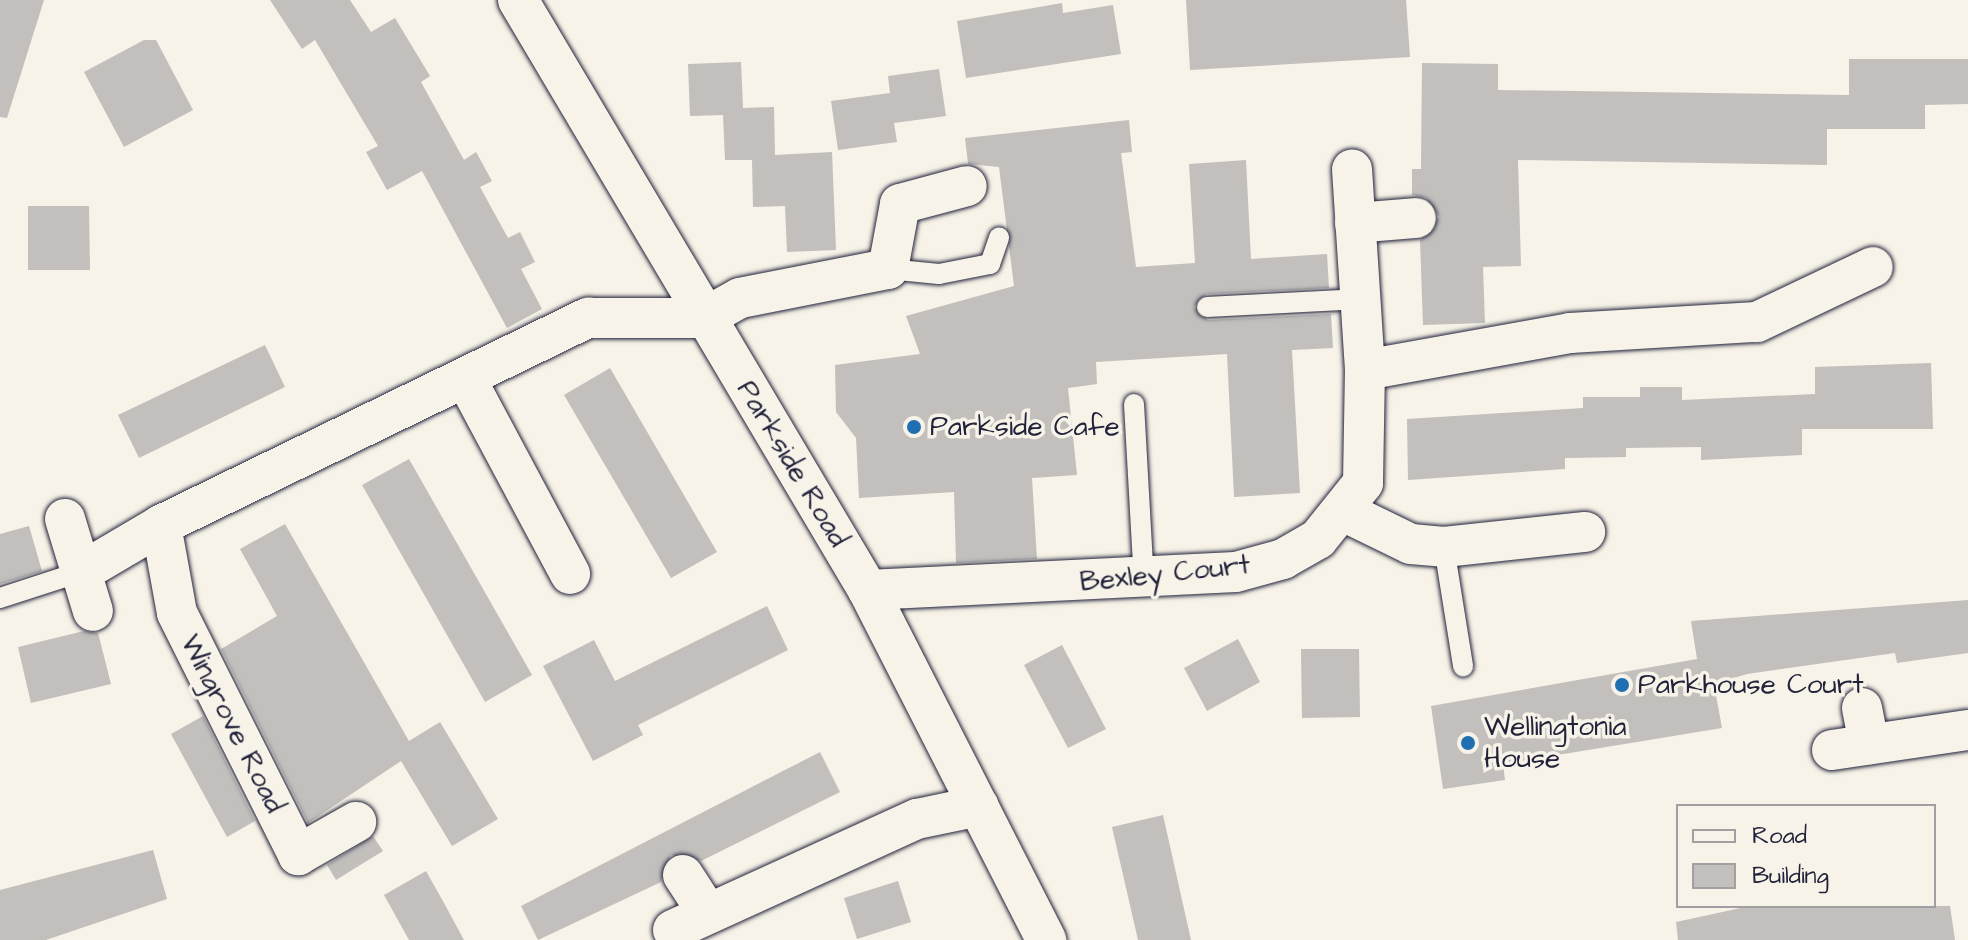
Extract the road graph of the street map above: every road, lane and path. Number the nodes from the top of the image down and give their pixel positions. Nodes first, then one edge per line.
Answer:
1 (518, 0) edge
2 (1352, 169) dead end
3 (967, 186) dead end
4 (1416, 218) dead end
5 (1355, 223) junction
6 (999, 238) dead end
7 (1873, 267) dead end
8 (888, 269) junction
9 (1361, 299) junction
10 (1207, 307) dead end
11 (704, 318) junction
12 (1365, 370) junction
13 (466, 379) junction
14 (1134, 404) dead end
15 (1345, 512) junction
16 (65, 519) dead end
17 (161, 525) junction
18 (1585, 532) dead end
19 (1444, 547) junction
20 (83, 571) junction
21 (570, 574) dead end
22 (1144, 582) junction
23 (868, 590) junction
24 (0, 598) edge
25 (93, 611) dead end
26 (1463, 666) dead end
27 (1968, 730) edge
28 (1854, 734) dead end
29 (979, 806) junction
30 (356, 822) dead end
31 (683, 875) dead end
32 (1046, 940) edge

1 - 11 street, Parkside Road
2 - 5 street, Bexley Court
3 - 8 street
4 - 5 street
5 - 9 street, Bexley Court
6 - 8 lane
7 - 12 street
8 - 11 street
9 - 10 lane
9 - 12 street, Bexley Court
11 - 13 street
11 - 23 street, Parkside Road
12 - 15 street, Bexley Court
13 - 17 street
13 - 21 street
14 - 22 lane
15 - 19 street
15 - 22 street, Bexley Court
16 - 20 street
17 - 20 street
17 - 30 street, Wingrove Road
18 - 19 street
19 - 26 lane
20 - 24 lane
20 - 25 street
22 - 23 street, Bexley Court
23 - 29 street, Parkside Road
27 - 28 street
29 - 31 street
29 - 32 street, Parkside Road

